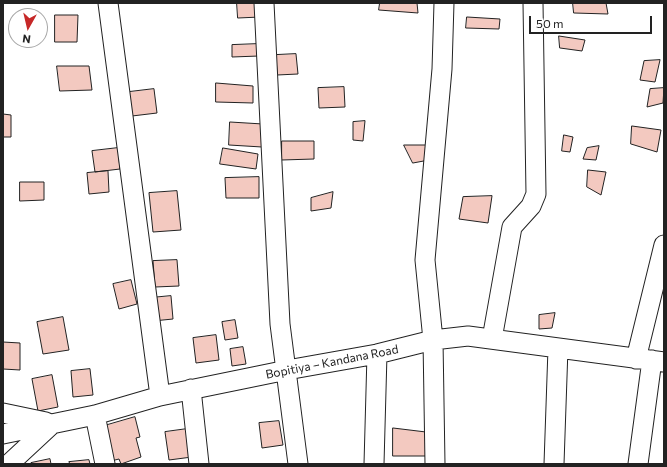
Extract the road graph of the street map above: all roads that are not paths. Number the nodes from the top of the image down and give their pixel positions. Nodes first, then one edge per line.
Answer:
1 (108, 3) edge
2 (264, 3) edge
3 (444, 3) edge
4 (533, 3) edge
5 (664, 245) edge
6 (492, 339) junction
7 (433, 340) junction
8 (558, 348) junction
9 (377, 354) junction
10 (650, 360) edge
11 (286, 370) junction
12 (191, 389) junction
13 (160, 396) junction
14 (3, 413) edge
15 (95, 415) junction
16 (53, 424) junction
17 (3, 434) edge
18 (9, 464) edge
19 (105, 464) edge
20 (199, 464) edge
21 (298, 464) edge
22 (374, 464) edge
23 (435, 464) edge
24 (554, 464) edge
25 (638, 464) edge

1 - 13 street
2 - 11 street
3 - 7 street
4 - 6 street
5 - 10 street
6 - 7 street, Bopitiya – Kandana Road
6 - 8 street, Bopitiya – Kandana Road
7 - 9 street, Bopitiya – Kandana Road
7 - 23 street
8 - 10 street, Bopitiya – Kandana Road
8 - 24 street
9 - 11 street, Bopitiya – Kandana Road
9 - 22 street
10 - 25 street
11 - 12 street, Bopitiya – Kandana Road
11 - 21 street
12 - 13 street, Bopitiya – Kandana Road
12 - 20 street
13 - 15 street, Bopitiya – Kandana Road
14 - 16 street
15 - 16 street, Bopitiya – Kandana Road
15 - 19 street
16 - 17 street, Bopitiya – Kandana Road
16 - 18 street

